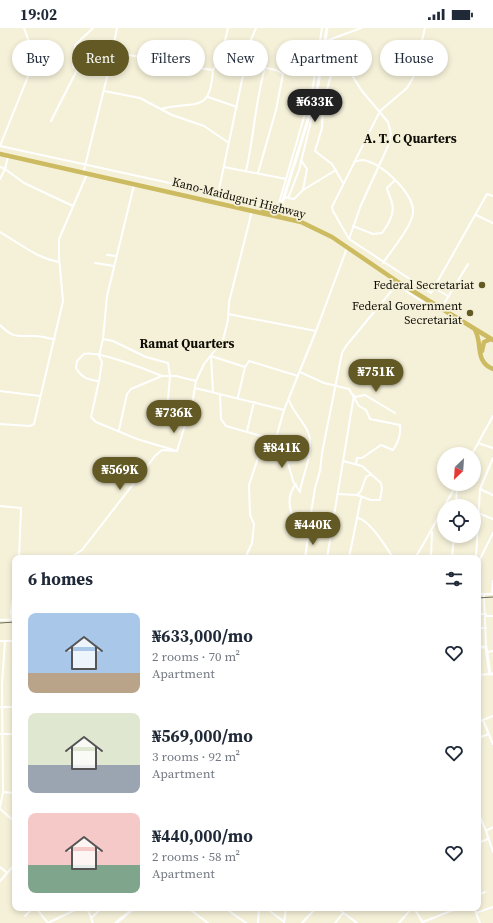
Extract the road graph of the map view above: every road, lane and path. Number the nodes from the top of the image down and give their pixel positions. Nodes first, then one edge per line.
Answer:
1 (24, 28) edge
2 (93, 28) edge
3 (116, 28) edge
4 (228, 28) edge
5 (256, 28) edge
6 (322, 28) edge
7 (327, 28) edge
8 (361, 28) edge
9 (425, 28) edge
10 (80, 40) edge
11 (114, 40) edge
12 (225, 40) edge
13 (251, 40) edge
14 (326, 40) edge
15 (329, 40) edge
16 (129, 55) edge
17 (268, 69) edge
18 (213, 70) joint
19 (74, 76) edge
20 (107, 76) edge
21 (243, 76) edge
22 (263, 76) edge
23 (320, 76) edge
24 (104, 91) junction
25 (318, 92) dead end
26 (208, 97) junction
27 (236, 107) junction
28 (161, 109) junction
29 (380, 110) junction
30 (51, 121) dead end
31 (229, 143) junction
32 (0, 146) edge
33 (0, 152) edge
34 (8, 156) junction
35 (301, 160) junction
36 (354, 162) junction
37 (0, 167) edge
38 (224, 167) junction
39 (378, 168) junction
40 (5, 169) junction
41 (85, 169) junction
42 (336, 170) junction
43 (246, 171) junction
44 (258, 173) junction
45 (0, 179) edge
46 (286, 179) junction
47 (395, 180) junction
48 (134, 183) junction
49 (343, 184) junction
50 (303, 190) junction
51 (493, 196) edge
52 (217, 197) junction
53 (288, 198) junction
54 (282, 200) junction
55 (74, 206) junction
56 (252, 210) junction
57 (278, 211) junction
58 (476, 214) junction
59 (493, 223) edge
60 (353, 226) junction
61 (0, 232) edge
62 (349, 239) junction
63 (347, 247) junction
64 (107, 255) dead end
65 (116, 256) junction
66 (59, 262) junction
67 (95, 263) dead end
68 (383, 263) junction
69 (468, 264) dead end
70 (114, 266) junction
71 (398, 284) junction
72 (434, 288) junction
73 (448, 296) junction
74 (442, 307) junction
75 (228, 314) junction
76 (0, 325) edge
77 (474, 328) junction
78 (316, 331) junction
79 (492, 337) edge
80 (55, 339) junction
81 (103, 339) junction
82 (99, 356) junction
83 (211, 356) junction
84 (245, 367) junction
85 (493, 367) edge
86 (300, 372) junction
87 (162, 376) junction
88 (170, 376) junction
89 (298, 376) junction
90 (99, 381) junction
91 (196, 381) junction
92 (334, 386) junction
93 (195, 388) junction
94 (0, 391) edge
95 (213, 392) junction
96 (220, 394) junction
97 (40, 396) junction
98 (354, 396) junction
99 (238, 397) junction
100 (289, 400) junction
101 (254, 402) junction
102 (284, 410) junction
103 (395, 413) dead end
104 (493, 416) edge
105 (186, 420) junction
106 (0, 424) edge
107 (119, 430) junction
108 (247, 431) junction
109 (265, 437) junction
110 (276, 438) junction
111 (478, 443) junction
112 (476, 447) edge
113 (493, 448) edge
114 (177, 451) junction
115 (493, 458) edge
116 (343, 461) junction
117 (356, 464) junction
118 (490, 467) junction
119 (493, 468) edge
120 (371, 474) junction
121 (296, 484) junction
122 (481, 487) edge
123 (481, 489) edge
124 (453, 491) edge
125 (337, 494) junction
126 (357, 495) junction
127 (493, 495) edge
128 (361, 498) junction
129 (0, 506) edge
130 (481, 514) edge
131 (358, 518) junction
132 (493, 519) edge
133 (291, 527) dead end
134 (314, 530) junction
135 (432, 531) junction
136 (493, 533) edge
137 (331, 534) junction
138 (453, 543) edge
139 (477, 543) edge
140 (19, 555) edge
141 (74, 555) edge
142 (248, 555) edge
143 (305, 555) edge
144 (327, 555) edge
145 (350, 555) edge
146 (391, 555) edge
147 (417, 555) edge
148 (431, 555) edge
149 (452, 555) edge
150 (476, 555) edge
151 (481, 556) edge
152 (493, 582) edge
153 (481, 594) edge
154 (492, 594) edge
155 (484, 595) junction
156 (481, 614) edge
157 (486, 615) junction
158 (493, 616) edge
159 (12, 619) edge
160 (0, 620) edge
161 (481, 628) edge
162 (486, 628) junction
163 (0, 641) edge
164 (5, 641) junction
165 (12, 641) edge
166 (481, 647) edge
167 (486, 648) junction
168 (493, 651) edge
169 (488, 652) junction
170 (491, 674) edge
171 (481, 675) edge
172 (1, 684) edge
173 (0, 707) edge
174 (3, 707) junction
175 (12, 707) edge
176 (493, 716) edge
177 (483, 720) joint
178 (0, 734) edge
179 (4, 734) junction
180 (12, 734) edge
181 (489, 734) junction
182 (481, 737) edge
183 (493, 744) edge
184 (2, 768) edge
185 (3, 792) junction
186 (12, 793) edge
187 (0, 808) edge
188 (12, 819) edge
189 (481, 819) edge
190 (493, 828) edge
191 (486, 831) junction
192 (488, 839) junction
193 (481, 842) edge
194 (493, 852) edge
195 (0, 867) edge
196 (12, 867) edge
197 (7, 873) junction
198 (0, 881) edge
199 (485, 892) dead end
200 (481, 894) edge
201 (493, 907) edge
202 (30, 911) edge
203 (38, 911) edge
204 (73, 911) edge
205 (88, 911) edge
206 (99, 911) edge
207 (129, 911) edge
208 (192, 911) edge
209 (229, 911) edge
210 (259, 911) edge
211 (270, 911) edge
212 (286, 911) edge
213 (313, 911) edge
214 (341, 911) edge
215 (410, 911) edge
216 (415, 911) edge
217 (451, 911) edge
218 (475, 911) edge
219 (343, 913) junction
220 (476, 914) junction
221 (25, 916) dead end
222 (91, 918) junction
223 (284, 922) edge
224 (48, 923) edge
225 (93, 923) edge
226 (116, 923) edge
227 (208, 923) edge
228 (246, 923) edge
229 (258, 923) edge
230 (302, 923) edge
231 (335, 923) edge
232 (357, 923) edge
233 (398, 923) edge
234 (423, 923) edge
235 (480, 923) edge

1 - 32 street
2 - 10 street
3 - 11 street
4 - 12 street
5 - 13 street
6 - 46 street
7 - 14 street
8 - 15 street
9 - 29 street
16 - 18 street
17 - 44 street
18 - 26 street
19 - 30 street
20 - 24 street
21 - 27 street
22 - 43 street
23 - 54 street
24 - 28 street
24 - 41 street
25 - 35 street
26 - 27 street
26 - 28 street
27 - 31 street
28 - 31 street
29 - 36 street
29 - 39 street
29 - 42 street
31 - 38 street
32 - 41 street
33 - 34 highway, Kano-Maiduguri Highway
33 - 41 highway, Kano-Maiduguri Highway
34 - 40 street
34 - 41 highway, Kano-Maiduguri Highway
35 - 50 street
35 - 53 street
36 - 39 street
36 - 49 street
37 - 40 street
38 - 43 street
38 - 52 street
39 - 47 street
39 - 60 street
40 - 45 street
40 - 55 street
41 - 48 highway, Kano-Maiduguri Highway
41 - 52 highway, Kano-Maiduguri Highway
41 - 55 street
42 - 49 street
42 - 50 street
43 - 44 street
44 - 46 street
46 - 57 street
47 - 60 street
47 - 68 street
48 - 56 highway, Kano-Maiduguri Highway
48 - 65 street
49 - 62 street
50 - 53 street
51 - 58 street
52 - 57 highway, Kano-Maiduguri Highway
53 - 54 street
54 - 57 street
55 - 66 street
56 - 63 highway, Kano-Maiduguri Highway
56 - 75 street
57 - 74 highway, Kano-Maiduguri Highway
58 - 59 street
58 - 72 street
60 - 62 street
61 - 66 street
62 - 68 street
63 - 71 highway, Kano-Maiduguri Highway
63 - 78 street
64 - 65 street
65 - 70 street
66 - 80 street
67 - 70 street
68 - 72 street
69 - 73 street
70 - 81 street
71 - 74 highway, Kano-Maiduguri Highway
71 - 92 street
72 - 73 street
73 - 74 street
74 - 77 highway, Kano-Maiduguri Highway
74 - 79 highway, Kano-Maiduguri Highway
75 - 78 street
75 - 83 street
76 - 80 street
77 - 79 highway, Kano-Maiduguri Highway
77 - 85 highway
78 - 86 street
79 - 85 highway
80 - 97 street
81 - 82 street
81 - 88 street
82 - 87 street
82 - 90 street
82 - 90 street
83 - 84 street
83 - 91 street
83 - 95 street
84 - 89 street
84 - 99 street
86 - 89 street
86 - 92 street
87 - 88 street
87 - 107 street
88 - 91 street
88 - 105 street
89 - 100 street
90 - 107 street
91 - 93 street
92 - 98 street
92 - 134 street
93 - 95 street
93 - 105 street
94 - 97 street
95 - 96 street
96 - 99 street
96 - 108 street
97 - 106 street
98 - 103 street
98 - 116 street
98 - 117 street
99 - 101 street
100 - 102 street
100 - 121 street
101 - 102 street
101 - 108 street
102 - 110 street
104 - 111 street
105 - 114 street
107 - 114 street
108 - 109 street
109 - 110 street
109 - 142 street
110 - 121 street
111 - 112 street
111 - 113 street
114 - 141 street
115 - 118 street
116 - 117 street
116 - 125 street
117 - 120 street
118 - 119 street
118 - 122 street
120 - 126 street
120 - 128 street
121 - 133 street
123 - 127 street
124 - 135 street
125 - 126 street
125 - 137 street
126 - 128 street
128 - 131 street
129 - 140 street
130 - 132 street
131 - 145 street
131 - 146 street
134 - 137 street
134 - 143 street
135 - 147 street
135 - 148 street
136 - 151 street
137 - 144 street
138 - 149 street
139 - 150 street
152 - 154 street
153 - 155 street
154 - 155 street
155 - 157 street
156 - 157 street
157 - 158 street
157 - 162 street
159 - 160 street
161 - 162 street
162 - 167 street
163 - 164 street
164 - 165 street
164 - 172 street
166 - 167 street
167 - 169 street
168 - 169 street
169 - 170 street
170 - 171 street
172 - 174 street
173 - 174 street
174 - 175 street
174 - 179 street
176 - 177 street
177 - 181 street
178 - 179 street
179 - 180 street
179 - 184 street
181 - 182 street
181 - 183 street
184 - 185 street
185 - 186 street
185 - 187 street
187 - 188 street
189 - 191 street
190 - 191 street
191 - 192 street
192 - 193 street
192 - 194 street
195 - 197 street
196 - 197 street
197 - 198 street
199 - 200 street
201 - 220 street
202 - 221 street
203 - 224 street
204 - 224 street
205 - 222 street
206 - 222 street
207 - 226 street
208 - 227 street
209 - 228 street
210 - 229 street
211 - 223 street
212 - 223 street
213 - 230 street
214 - 219 street
215 - 233 street
216 - 234 street
217 - 234 street
218 - 220 street
219 - 231 street
219 - 232 street
220 - 235 street
222 - 225 street

